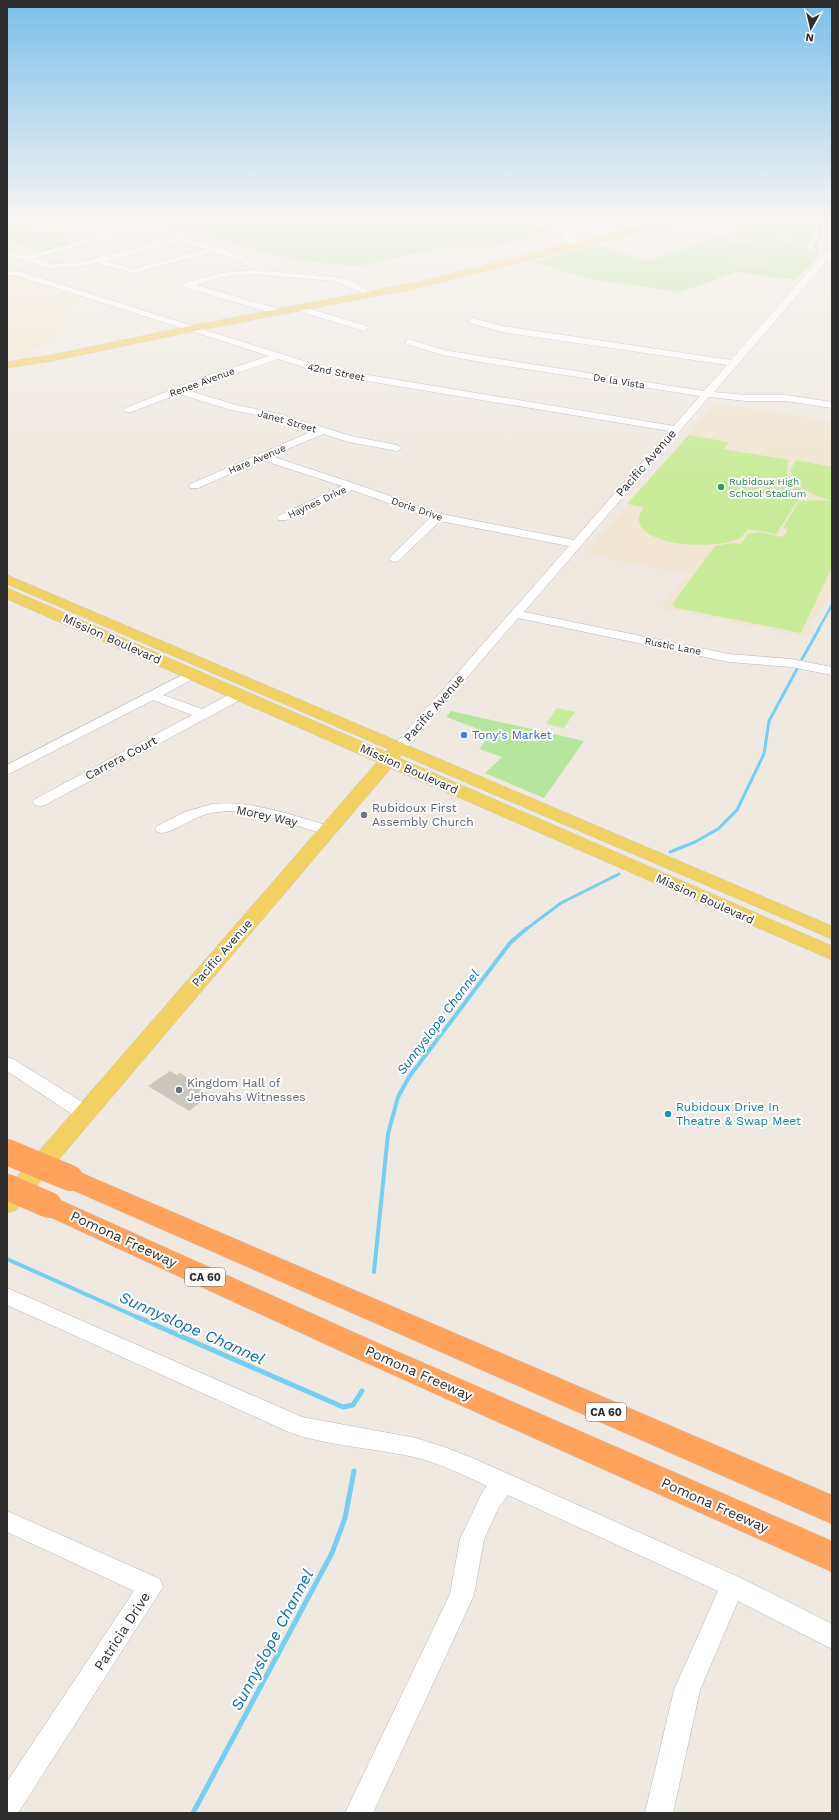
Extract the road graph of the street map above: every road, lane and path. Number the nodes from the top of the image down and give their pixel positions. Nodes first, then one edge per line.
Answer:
1 (115, 305) edge
2 (255, 305) edge
3 (314, 305) edge
4 (784, 305) edge
5 (298, 308) junction
6 (279, 312) junction
7 (473, 320) dead end
8 (364, 328) dead end
9 (190, 329) junction
10 (409, 342) dead end
11 (276, 357) junction
12 (732, 364) junction
13 (7, 365) edge
14 (177, 390) junction
15 (706, 394) junction
16 (832, 405) edge
17 (128, 410) dead end
18 (676, 429) junction
19 (321, 431) junction
20 (397, 448) dead end
21 (262, 457) junction
22 (194, 486) dead end
23 (352, 486) junction
24 (438, 517) junction
25 (282, 518) dead end
26 (576, 544) junction
27 (394, 559) dead end
28 (7, 579) edge
29 (7, 593) edge
30 (515, 614) junction
31 (832, 671) edge
32 (192, 674) junction
33 (152, 695) junction
34 (239, 695) junction
35 (202, 714) junction
36 (394, 753) junction
37 (7, 771) edge
38 (40, 802) dead end
39 (162, 829) dead end
40 (328, 830) junction
41 (832, 933) edge
42 (832, 954) edge
43 (7, 1063) edge
44 (85, 1113) junction
45 (7, 1152) edge
46 (7, 1186) edge
47 (7, 1204) edge
48 (7, 1296) edge
49 (503, 1484) junction
50 (832, 1510) edge
51 (7, 1521) edge
52 (832, 1557) edge
53 (732, 1586) junction
54 (832, 1637) edge
55 (7, 1806) edge
56 (359, 1813) edge
57 (659, 1813) edge

1 - 9 street, 42nd Street
2 - 6 street
3 - 5 main road
4 - 12 street, Pacific Avenue
5 - 6 main road
5 - 8 street
6 - 9 main road
7 - 12 street
9 - 11 street, 42nd Street
9 - 13 main road
10 - 15 street, De la Vista
11 - 14 street, Renee Avenue
11 - 18 street, 42nd Street
12 - 15 street, Pacific Avenue
14 - 17 street, Renee Avenue
14 - 19 street, Janet Street
15 - 16 street, De la Vista
15 - 18 street, Pacific Avenue
18 - 26 street, Pacific Avenue
19 - 20 street, Janet Street
19 - 21 street, Hare Avenue
21 - 22 street, Hare Avenue
21 - 23 street, Doris Drive
23 - 24 street, Doris Drive
23 - 25 street, Haynes Drive
24 - 26 street, Doris Drive
24 - 27 street
26 - 30 street, Pacific Avenue
28 - 36 main road, Mission Boulevard
29 - 32 main road, Mission Boulevard
30 - 31 street, Rustic Lane
30 - 36 street, Pacific Avenue
32 - 33 street
32 - 34 main road, Mission Boulevard
33 - 35 street
33 - 37 street
34 - 35 street, Carrera Court
34 - 36 main road, Mission Boulevard
35 - 38 street, Carrera Court
36 - 40 main road, Pacific Avenue
36 - 41 main road, Mission Boulevard
36 - 42 main road, Mission Boulevard
39 - 40 street, Morey Way
40 - 44 main road, Pacific Avenue
43 - 44 street
44 - 47 main road, Pacific Avenue
45 - 50 highway, CA 60, bridge
46 - 52 highway, Pomona Freeway / CA 60, bridge
48 - 49 street
49 - 53 street
49 - 56 street
51 - 55 street, Patricia Drive
53 - 54 street
53 - 57 street

